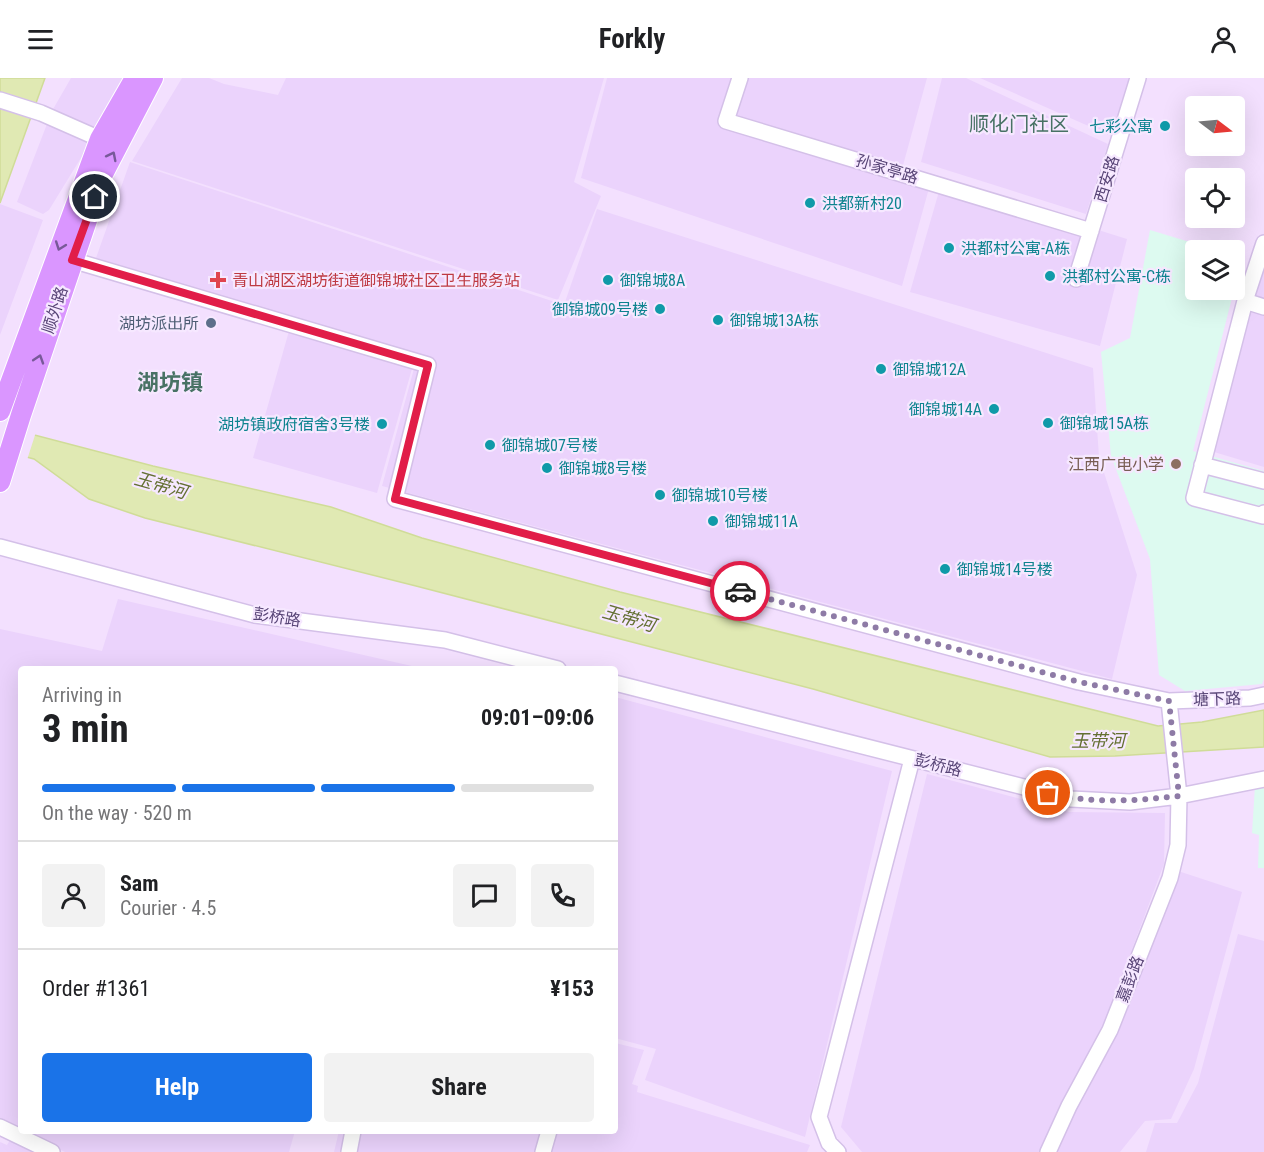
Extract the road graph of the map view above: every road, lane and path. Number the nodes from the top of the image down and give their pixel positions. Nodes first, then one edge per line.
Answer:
1 (135, 78) edge
2 (153, 78) edge
3 (740, 78) edge
4 (1138, 78) edge
5 (0, 100) edge
6 (100, 139) junction
7 (1091, 231) junction
8 (1264, 243) edge
9 (72, 260) junction
10 (1076, 279) dead end
11 (1245, 301) junction
12 (1264, 307) edge
13 (0, 410) edge
14 (1202, 465) junction
15 (1, 481) edge
16 (1264, 481) edge
17 (1264, 513) edge
18 (0, 547) edge
19 (546, 666) edge
20 (618, 684) edge
21 (1264, 695) edge
22 (1170, 705) junction
23 (912, 759) junction
24 (1264, 779) edge
25 (1178, 789) junction
26 (0, 1127) edge
27 (352, 1134) edge
28 (548, 1134) edge
29 (52, 1152) edge
30 (349, 1152) edge
31 (543, 1152) edge
32 (838, 1152) edge
33 (1048, 1152) edge

1 - 6 main road, 顺外路
9 -> 2 main road, 顺外路
3 - 7 street, 孙家亭路
4 - 7 street, 西安路
5 - 6 street
6 -> 13 main road, 顺外路
7 - 10 street, 西安路
8 - 11 street
15 -> 9 main road, 顺外路
9 - 22 street, 塘下路
11 - 12 street
11 - 14 street
14 - 16 street
14 - 17 street
18 - 19 street, 彭桥路
20 - 23 street, 彭桥路
21 - 22 street, 塘下路
22 - 25 street, 嘉彭路
23 - 25 street, 彭桥路
23 - 32 street
24 - 25 street, 彭桥路
25 - 33 street, 嘉彭路
26 - 29 street
27 - 30 street
28 - 31 street

